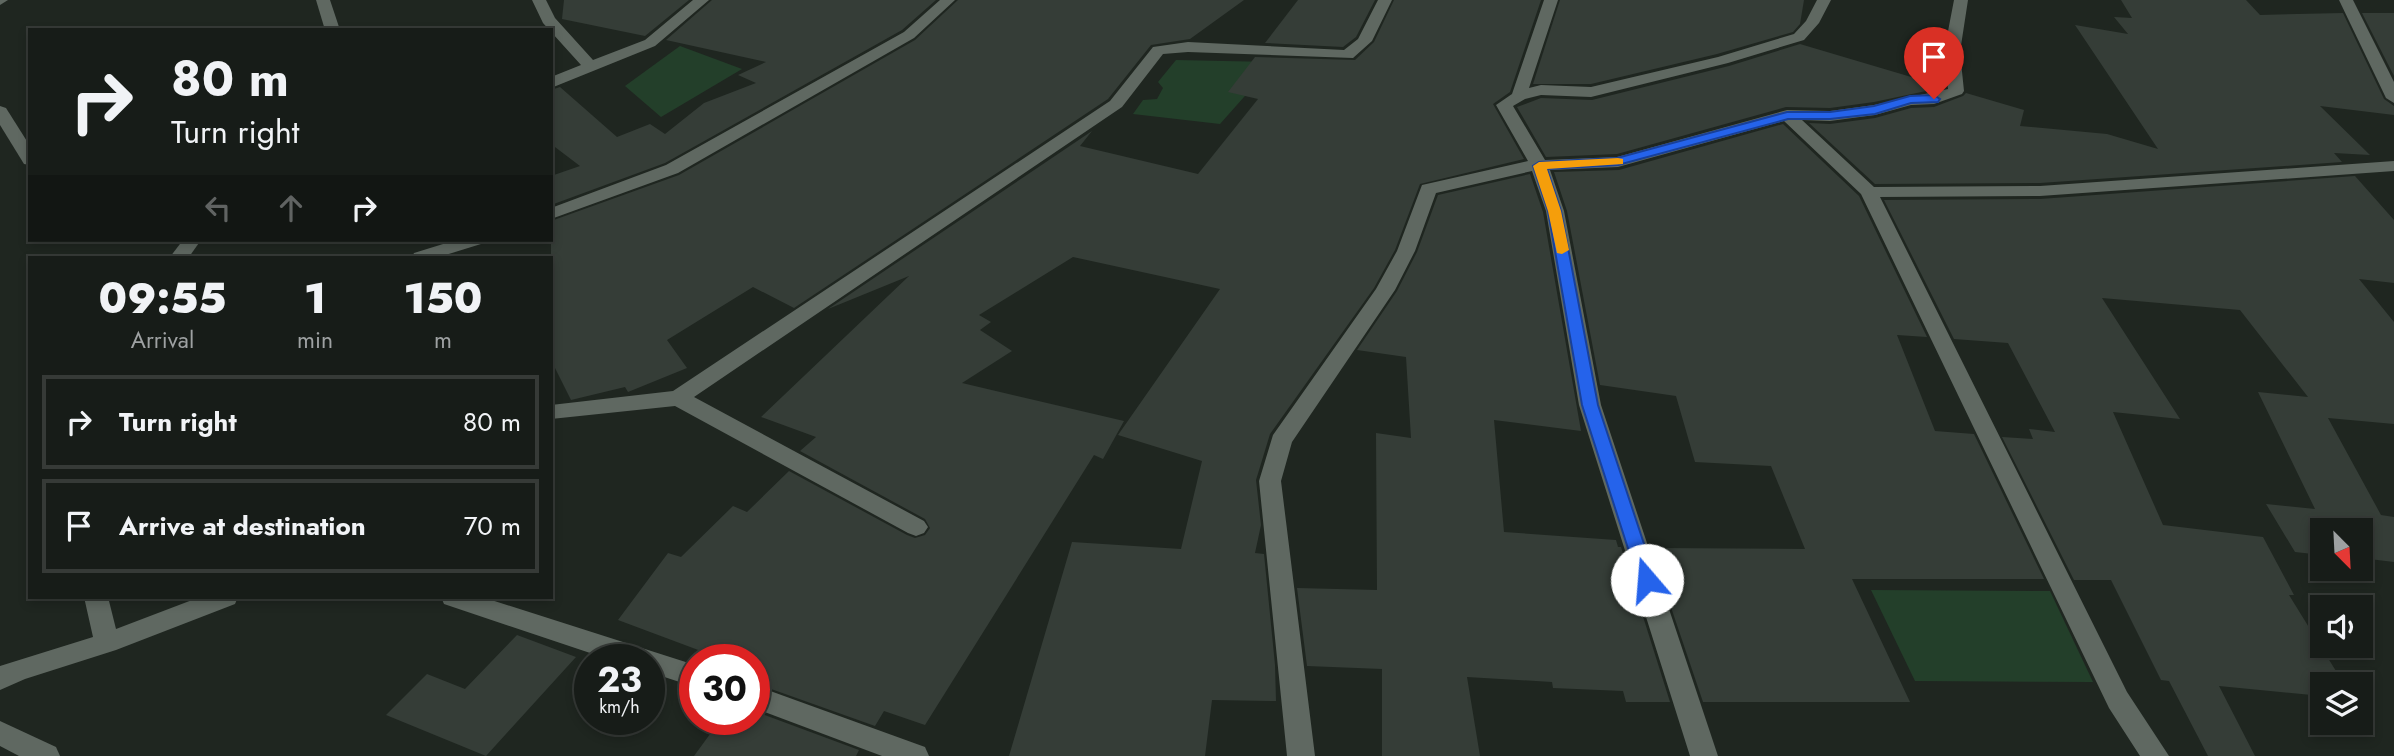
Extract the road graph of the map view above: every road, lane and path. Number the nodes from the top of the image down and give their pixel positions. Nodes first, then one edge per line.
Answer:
1 (323, 0) edge
2 (539, 0) edge
3 (702, 0) edge
4 (948, 0) edge
5 (1385, 0) edge
6 (1551, 0) edge
7 (1825, 0) edge
8 (1961, 0) edge
9 (2346, 0) edge
10 (332, 28) edge
11 (591, 66) junction
12 (553, 82) edge
13 (1519, 96) junction
14 (2394, 98) edge
15 (0, 111) edge
16 (1787, 115) junction
17 (28, 156) edge
18 (1539, 166) junction
19 (2394, 166) edge
20 (1869, 192) junction
21 (553, 213) edge
22 (468, 242) edge
23 (424, 256) edge
24 (678, 398) junction
25 (553, 412) edge
26 (916, 527) dead end
27 (96, 599) edge
28 (221, 599) edge
29 (459, 599) edge
30 (107, 643) junction
31 (595, 644) edge
32 (0, 679) edge
33 (770, 702) edge
34 (0, 733) edge
35 (46, 756) edge
36 (915, 756) edge
37 (1301, 756) edge
38 (1704, 756) edge
39 (2155, 756) edge

1 - 10 street
2 - 11 street
3 - 11 street
4 - 21 street
5 - 24 street
6 - 13 street
7 - 13 street
8 - 16 street
9 - 14 street
11 - 12 street
13 - 18 street
15 - 17 street
16 - 18 street
16 - 20 street
18 - 37 street
18 - 38 street
19 - 20 street
20 - 39 street
22 - 23 street
24 - 25 street
24 - 26 street
27 - 30 street
28 - 30 street
29 - 31 street
30 - 32 street
33 - 36 street
34 - 35 street

